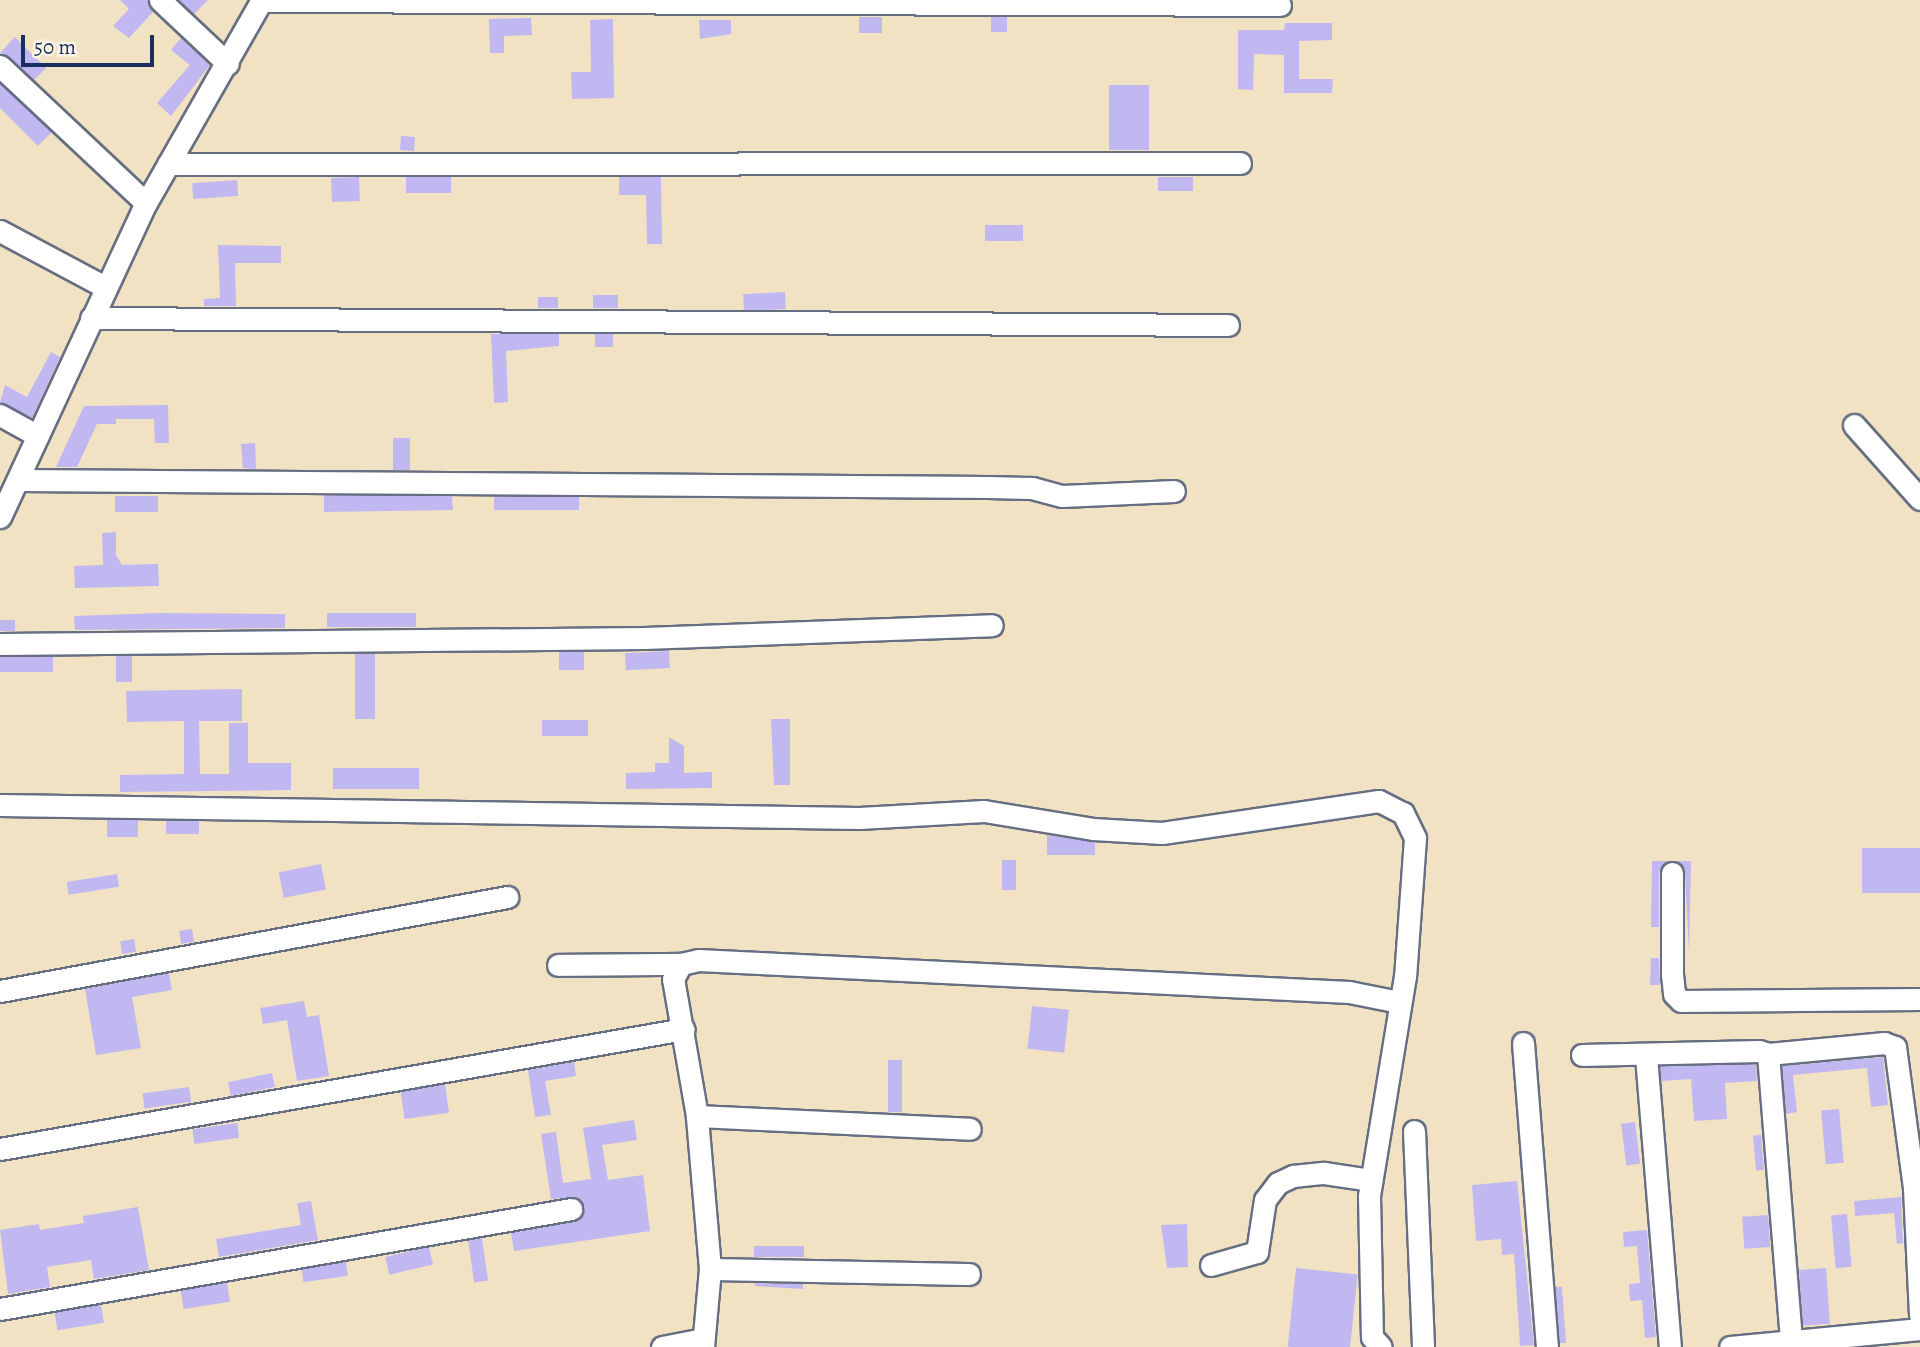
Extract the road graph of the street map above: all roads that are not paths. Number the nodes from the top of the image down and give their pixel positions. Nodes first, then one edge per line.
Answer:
1 (160, 0) edge
2 (262, 1) edge
3 (877, 2) edge
4 (1280, 5) dead end
5 (228, 64) junction
6 (0, 66) edge
7 (1240, 163) dead end
8 (168, 164) junction
9 (146, 203) junction
10 (0, 231) edge
11 (105, 286) junction
12 (91, 318) junction
13 (1227, 325) dead end
14 (0, 415) edge
15 (1854, 425) dead end
16 (38, 436) junction
17 (18, 480) junction
18 (1174, 491) dead end
19 (1920, 499) edge
20 (0, 517) edge
21 (992, 625) dead end
22 (0, 644) edge
23 (0, 805) edge
24 (1672, 873) dead end
25 (507, 897) dead end
26 (681, 964) junction
27 (558, 965) dead end
28 (0, 991) edge
29 (1920, 999) edge
30 (1399, 1002) junction
31 (684, 1029) junction
32 (1524, 1043) dead end
33 (1768, 1054) junction
34 (1582, 1055) dead end
35 (1646, 1056) junction
36 (696, 1116) junction
37 (970, 1129) dead end
38 (1414, 1131) dead end
39 (0, 1149) edge
40 (1371, 1180) junction
41 (571, 1209) dead end
42 (1211, 1265) dead end
43 (710, 1269) junction
44 (970, 1274) dead end
45 (0, 1309) edge
46 (1920, 1314) edge
47 (1920, 1329) edge
48 (1791, 1341) junction
49 (1854, 1341) edge
50 (703, 1343) edge
51 (662, 1347) edge
52 (1381, 1347) edge
53 (1423, 1347) edge
54 (1547, 1347) edge
55 (1670, 1347) edge
56 (1730, 1347) edge
57 (1735, 1347) edge

1 - 5 street
2 - 3 street
2 - 5 street
3 - 4 street
5 - 8 street
6 - 9 street
7 - 8 street
8 - 9 street
9 - 11 street
10 - 11 street
11 - 12 street
12 - 13 street
12 - 16 street
14 - 16 street
15 - 19 street
16 - 17 street
17 - 18 street
17 - 20 street
21 - 22 street
23 - 30 street
24 - 29 street
25 - 28 street
26 - 27 street
26 - 30 street
26 - 31 street
30 - 40 street
31 - 36 street
31 - 39 street
32 - 54 street
33 - 35 street
33 - 46 street
33 - 48 street
34 - 35 street
35 - 55 street
36 - 37 street
36 - 43 street
38 - 53 street
40 - 42 street
40 - 52 street
41 - 45 street
43 - 44 street
43 - 50 street
47 - 49 street
48 - 49 street
48 - 57 street
50 - 51 street
56 - 57 street

